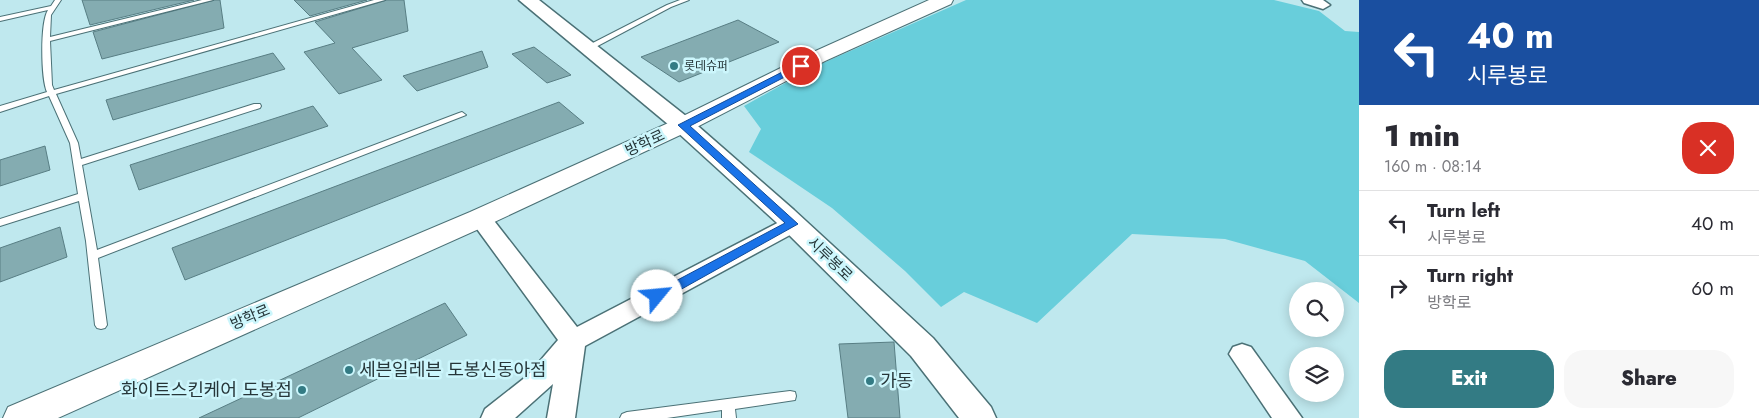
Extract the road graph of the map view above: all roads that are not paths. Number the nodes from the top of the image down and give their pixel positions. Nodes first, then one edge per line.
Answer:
1 (210, 0) edge
2 (382, 0) edge
3 (528, 0) edge
4 (658, 0) edge
5 (686, 0) edge
6 (944, 0) edge
7 (56, 3) edge
8 (669, 6) junction
9 (0, 19) edge
10 (46, 40) junction
11 (587, 48) junction
12 (52, 94) junction
13 (257, 106) dead end
14 (0, 109) edge
15 (462, 115) dead end
16 (683, 125) junction
17 (78, 163) junction
18 (83, 196) junction
19 (480, 218) junction
20 (0, 223) edge
21 (793, 224) junction
22 (92, 256) junction
23 (101, 325) dead end
24 (572, 341) junction
25 (1242, 354) dead end
26 (790, 396) dead end
27 (728, 404) junction
28 (21, 418) edge
29 (495, 418) edge
30 (561, 418) edge
31 (627, 418) edge
32 (729, 418) edge
33 (979, 418) edge
34 (1288, 418) edge

1 - 10 lane
2 - 12 lane
3 - 11 street, 시루봉로
4 - 8 lane
5 - 8 lane
6 - 16 main road, 방학로
7 - 9 lane
7 - 10 lane
8 - 11 lane
10 - 12 lane
11 - 16 street, 시루봉로
12 - 14 lane
12 - 17 lane
13 - 17 lane
15 - 22 lane
16 - 19 main road, 방학로
16 - 21 street, 시루봉로
17 - 18 lane
18 - 20 lane
18 - 22 lane
19 - 24 street
19 - 28 main road, 방학로
21 - 24 street
21 - 33 street, 시루봉로
22 - 23 lane
24 - 29 street
24 - 30 street
25 - 34 street
26 - 27 lane
27 - 31 lane
27 - 32 lane

